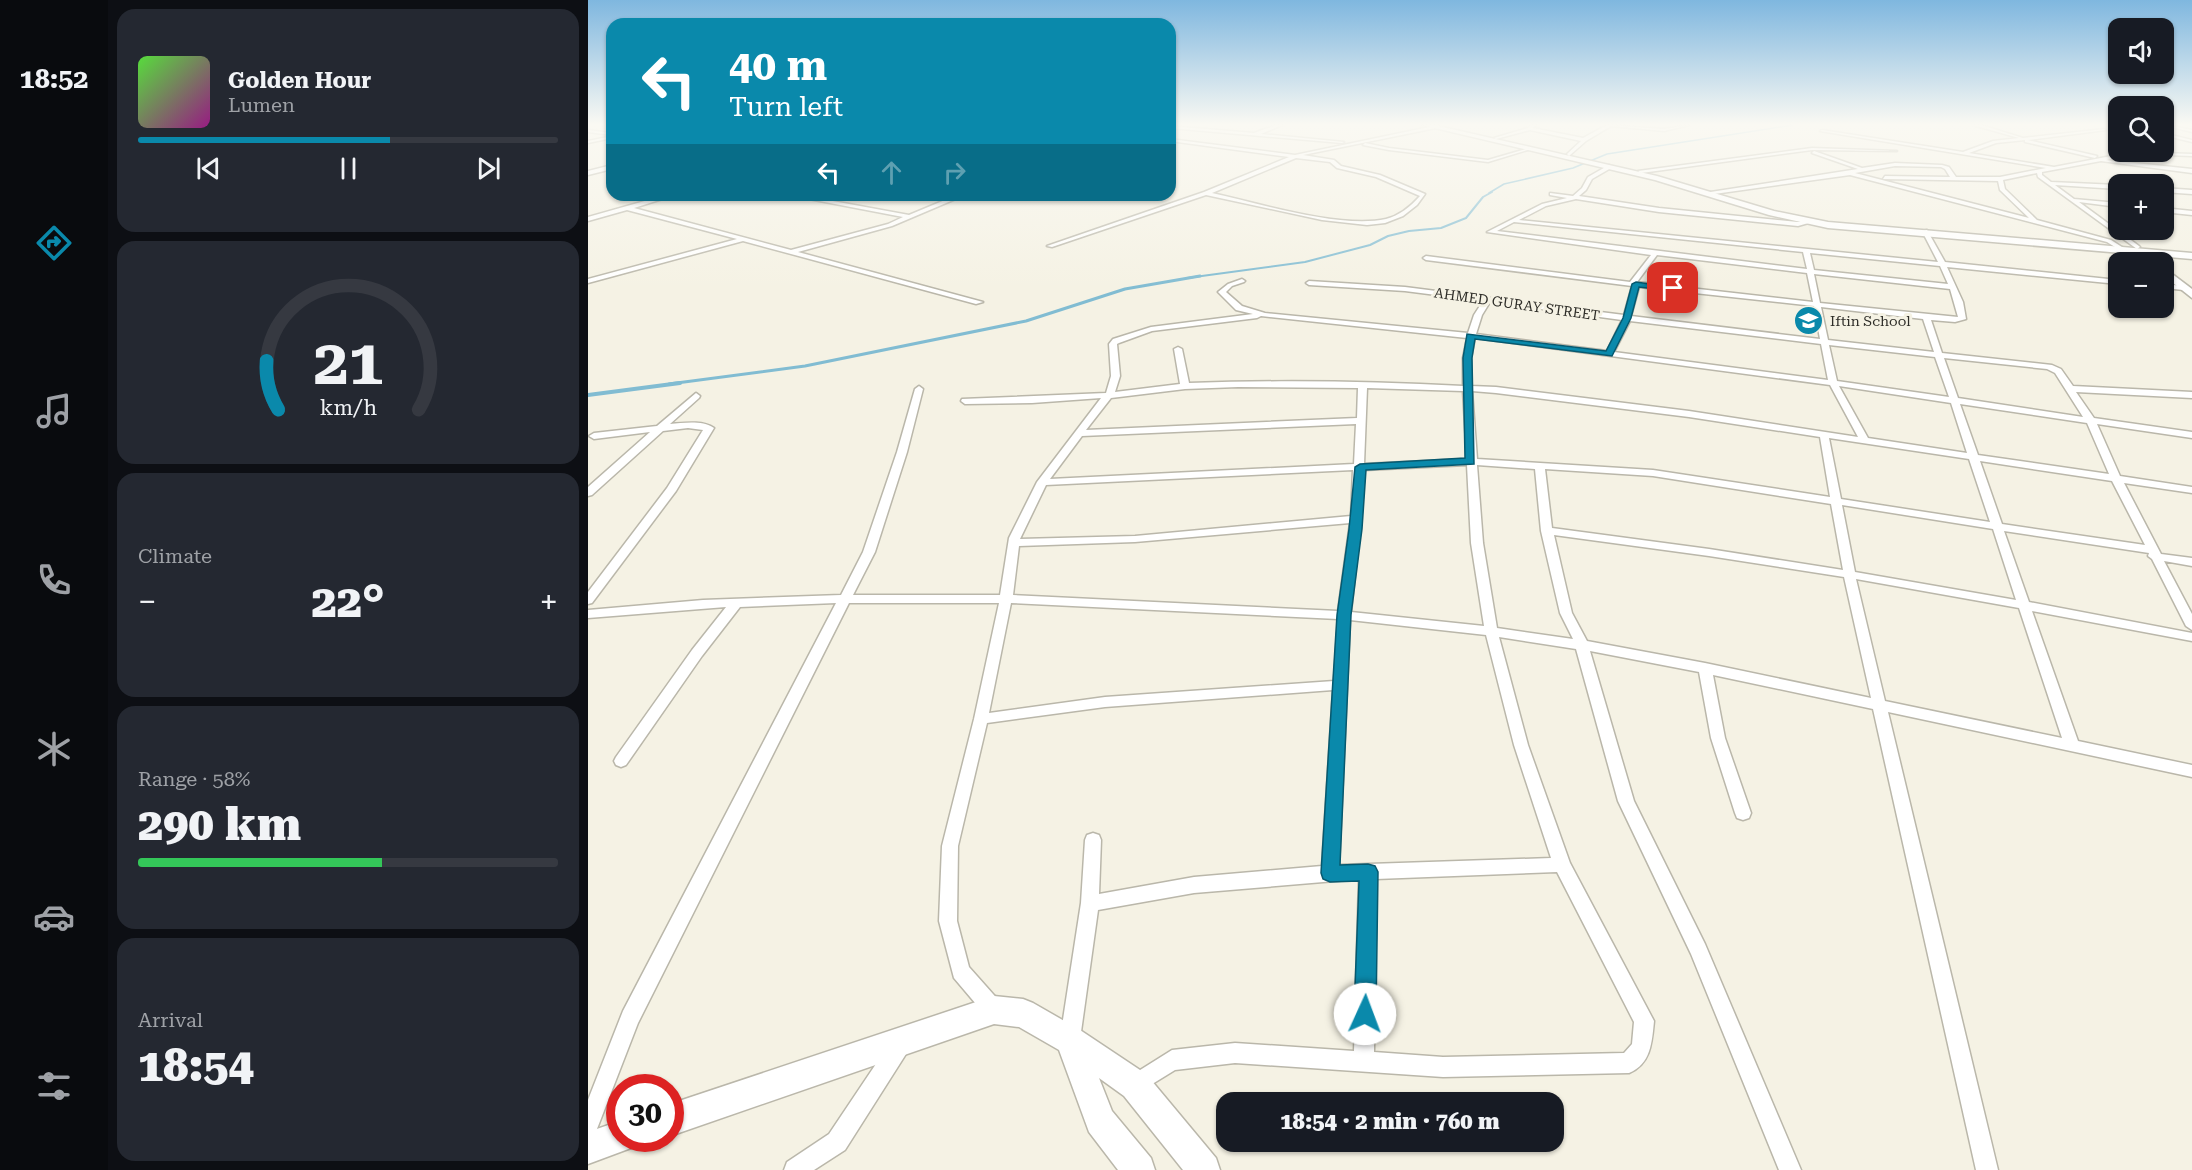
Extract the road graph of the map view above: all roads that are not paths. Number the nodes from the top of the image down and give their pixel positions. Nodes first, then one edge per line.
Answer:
1 (1238, 180) edge
2 (1387, 180) edge
3 (1589, 180) edge
4 (1660, 180) edge
5 (1669, 180) edge
6 (1804, 180) edge
7 (1875, 180) edge
8 (2000, 180) edge
9 (2045, 180) edge
10 (2050, 183) junction
11 (2108, 186) edge
12 (2174, 191) edge
13 (2192, 192) edge
14 (1206, 193) junction
15 (1712, 193) junction
16 (1552, 194) dead end
17 (1574, 198) junction
18 (2074, 200) junction
19 (652, 201) edge
20 (824, 201) edge
21 (949, 201) edge
22 (2108, 203) edge
23 (628, 208) junction
24 (2174, 211) edge
25 (2192, 213) edge
26 (913, 217) junction
27 (588, 219) edge
28 (1516, 221) junction
29 (1809, 222) junction
30 (2036, 222) junction
31 (1925, 233) junction
32 (742, 239) junction
33 (1050, 246) dead end
34 (2120, 248) junction
35 (1806, 249) junction
36 (2140, 249) junction
37 (789, 252) junction
38 (2143, 252) edge
39 (1655, 254) junction
40 (2192, 254) edge
41 (1426, 258) dead end
42 (1941, 264) junction
43 (1811, 271) junction
44 (2174, 280) edge
45 (588, 281) edge
46 (1242, 281) dead end
47 (2108, 281) edge
48 (1309, 283) dead end
49 (1634, 284) junction
50 (1953, 287) junction
51 (2188, 292) edge
52 (1488, 300) junction
53 (980, 302) dead end
54 (1819, 304) junction
55 (1265, 315) junction
56 (1926, 317) junction
57 (1627, 318) junction
58 (1471, 336) junction
59 (1826, 342) junction
60 (1178, 349) dead end
61 (1609, 354) junction
62 (1939, 354) junction
63 (1833, 383) junction
64 (1363, 385) junction
65 (1185, 386) junction
66 (1467, 388) junction
67 (919, 389) dead end
68 (2072, 389) junction
69 (1111, 395) junction
70 (2192, 395) edge
71 (696, 396) dead end
72 (965, 401) dead end
73 (1955, 401) junction
74 (1362, 420) junction
75 (2091, 421) junction
76 (660, 429) junction
77 (1079, 433) junction
78 (1824, 435) junction
79 (2192, 435) edge
80 (594, 436) dead end
81 (1865, 441) junction
82 (1975, 457) junction
83 (1470, 462) junction
84 (1540, 466) junction
85 (1360, 467) junction
86 (2116, 478) junction
87 (1041, 482) junction
88 (2192, 490) edge
89 (588, 494) edge
90 (1836, 500) junction
91 (1356, 519) junction
92 (1998, 526) junction
93 (1547, 531) junction
94 (1014, 543) junction
95 (2153, 553) junction
96 (2192, 562) edge
97 (1850, 575) junction
98 (846, 599) junction
99 (1006, 599) junction
100 (588, 600) edge
101 (736, 603) junction
102 (2024, 605) junction
103 (588, 614) edge
104 (1344, 615) junction
105 (2192, 626) edge
106 (1491, 631) junction
107 (2192, 637) edge
108 (1582, 645) junction
109 (1705, 668) junction
110 (1340, 685) junction
111 (1879, 706) junction
112 (981, 719) junction
113 (2072, 746) junction
114 (621, 761) dead end
115 (2192, 771) edge
116 (1743, 813) dead end
117 (1093, 840) dead end
118 (1562, 865) junction
119 (1368, 872) junction
120 (1330, 873) junction
121 (1090, 903) junction
122 (994, 1010) junction
123 (903, 1040) junction
124 (1070, 1040) junction
125 (1364, 1062) junction
126 (1135, 1085) junction
127 (684, 1115) edge
128 (588, 1127) edge
129 (606, 1142) edge
130 (588, 1148) edge
131 (795, 1170) edge
132 (1139, 1170) edge
133 (1204, 1170) edge
134 (1790, 1170) edge
135 (1987, 1170) edge

1 - 14 street
2 - 14 street
3 - 17 street
4 - 15 main road
5 - 15 main road
6 - 15 street
7 - 30 street
8 - 30 street
9 - 10 street
10 - 11 street
10 - 18 street
12 - 13 street
14 - 33 street
15 - 29 main road
15 - 31 main road
16 - 17 street
17 - 28 street
17 - 29 street
18 - 22 street
18 - 36 street
19 - 23 street
20 - 26 street
21 - 26 street
23 - 27 street
23 - 32 street
24 - 25 street
26 - 37 street
28 - 35 street
28 - 39 street
29 - 31 main road
30 - 34 street
31 - 34 main road
31 - 42 street
32 - 37 street
32 - 45 street
34 - 36 main road
35 - 42 street
35 - 43 street
36 - 38 main road
36 - 40 main road
37 - 53 street
39 - 43 street
39 - 49 street
41 - 49 street
42 - 47 street
42 - 50 street
43 - 50 street
43 - 54 street
44 - 51 main road
46 - 55 street
48 - 52 street, AHMED GURAY STREET
49 - 54 street
49 - 57 street
50 - 56 street
52 - 57 street, AHMED GURAY STREET
52 - 58 street
54 - 56 street
54 - 59 street
55 - 58 street
55 - 69 street
56 - 62 street
57 - 59 street, AHMED GURAY STREET
57 - 61 street
58 - 61 street
58 - 66 street
59 - 62 street, AHMED GURAY STREET
59 - 63 street
60 - 65 street
61 - 63 street
62 - 68 street, AHMED GURAY STREET
62 - 73 street
63 - 73 street
63 - 81 street
64 - 65 street
64 - 66 street
64 - 74 street
65 - 69 street
66 - 78 street
66 - 83 street
67 - 98 street
68 - 70 street
68 - 75 street, AHMED GURAY STREET
69 - 72 street
69 - 77 street
71 - 76 street
73 - 75 street
73 - 82 street
74 - 77 street
74 - 85 street
75 - 79 street
75 - 86 street, AHMED GURAY STREET
76 - 80 street
76 - 89 street
76 - 100 street
77 - 87 street
78 - 81 street
78 - 90 street
81 - 82 street
82 - 86 street
82 - 92 street
83 - 84 street
83 - 85 street
83 - 106 street
84 - 90 street
84 - 93 street
85 - 87 street
85 - 91 street
86 - 88 street
86 - 95 street, AHMED GURAY STREET
87 - 94 street
90 - 92 street
90 - 97 street
91 - 94 street
91 - 104 street
92 - 95 street
92 - 102 street
93 - 97 street
93 - 108 street
94 - 99 street
95 - 96 street
95 - 105 street, AHMED GURAY STREET
97 - 102 street
97 - 111 street
98 - 99 street
98 - 101 street
98 - 128 street
99 - 104 street
99 - 112 street
101 - 103 street
101 - 114 street
102 - 107 street
102 - 113 street
104 - 106 street
104 - 110 street
106 - 108 street
106 - 118 street
108 - 109 street
108 - 134 street
109 - 111 street
109 - 116 street
110 - 112 street
110 - 120 street
111 - 113 street
111 - 135 street
112 - 122 street
113 - 115 street
117 - 121 street
118 - 119 street
118 - 125 street
119 - 120 street
119 - 125 street
120 - 121 street
121 - 124 street
122 - 123 main road
122 - 124 main road
123 - 127 main road
123 - 131 street
124 - 126 main road
124 - 132 main road
125 - 126 street
126 - 133 main road
129 - 130 main road

